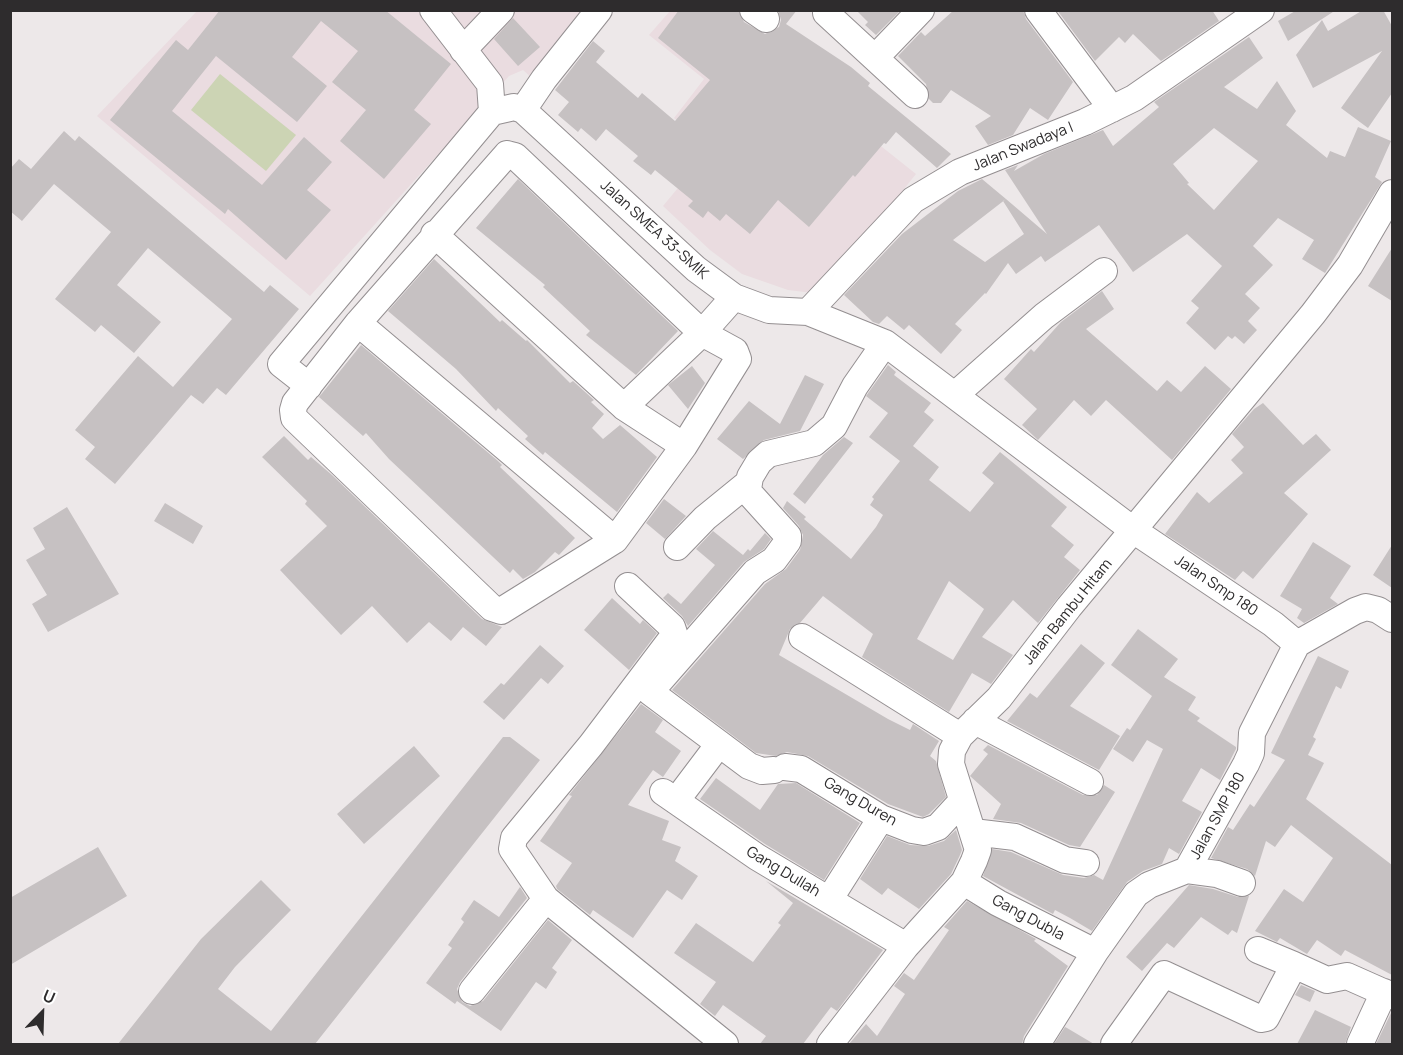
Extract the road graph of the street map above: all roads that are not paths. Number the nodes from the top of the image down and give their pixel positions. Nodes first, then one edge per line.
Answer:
1 (432, 10) edge
2 (501, 10) edge
3 (599, 10) edge
4 (921, 10) edge
5 (1038, 10) edge
6 (1251, 12) edge
7 (826, 13) dead end
8 (463, 50) junction
9 (875, 58) junction
10 (915, 95) dead end
11 (1112, 109) junction
12 (524, 110) junction
13 (492, 112) junction
14 (1392, 193) edge
15 (434, 234) junction
16 (1104, 271) dead end
17 (734, 297) junction
18 (808, 312) junction
19 (358, 323) junction
20 (702, 333) junction
21 (885, 343) junction
22 (309, 386) junction
23 (956, 394) junction
24 (624, 407) junction
25 (684, 446) junction
26 (748, 483) junction
27 (1133, 530) junction
28 (615, 540) junction
29 (676, 547) dead end
30 (628, 586) dead end
31 (1392, 619) edge
32 (802, 637) dead end
33 (682, 639) junction
34 (1297, 644) junction
35 (968, 729) junction
36 (719, 744) junction
37 (1090, 782) dead end
38 (962, 802) junction
39 (881, 818) junction
40 (973, 832) junction
41 (1086, 864) dead end
42 (1187, 870) junction
43 (964, 882) junction
44 (1242, 883) dead end
45 (546, 900) junction
46 (829, 900) junction
47 (906, 946) junction
48 (1258, 950) dead end
49 (1095, 952) junction
50 (1294, 965) junction
51 (471, 991) dead end
52 (1388, 994) edge
53 (724, 1044) edge
54 (830, 1044) edge
55 (1037, 1044) edge
56 (1113, 1044) edge
57 (1360, 1044) edge

1 - 8 street
2 - 8 street
3 - 12 street
4 - 9 street
5 - 11 street
6 - 11 street, Jalan Swadaya I
7 - 9 street
8 - 13 street
9 - 10 street
11 - 18 street, Jalan Swadaya I
12 - 13 street
12 - 17 street, Jalan SMEA 33-SMIK
13 - 22 street
14 - 27 street, Jalan Bambu Hitam
15 - 19 street
15 - 20 street
15 - 24 street
16 - 23 street
17 - 18 street, Jalan SMEA 33-SMIK
17 - 20 street
18 - 21 street, Jalan SMEA 33-SMIK
19 - 22 street
19 - 28 street
20 - 24 street
20 - 25 street
21 - 23 street, Jalan SMEA 33-SMIK
21 - 26 street
22 - 28 street
23 - 27 street, Jalan SMEA 33-SMIK
24 - 25 street
25 - 28 street
26 - 29 street
26 - 33 street
27 - 34 street, Jalan Smp 180
27 - 35 street, Jalan Bambu Hitam
30 - 33 street
31 - 34 street
32 - 35 street
33 - 36 street, Gang Duren
33 - 45 street
34 - 42 street, Jalan SMP 180
35 - 37 street
35 - 38 street, Jalan Bambu Hitam
36 - 39 street, Gang Duren
36 - 46 street, Gang Dullah
38 - 39 street, Gang Duren
38 - 40 street, Jalan Bambu Hitam
39 - 46 street
40 - 41 street
40 - 43 street, Jalan Bambu Hitam
42 - 44 street
42 - 49 street, Jalan SMP 180
43 - 47 street, Jalan Bambu Hitam
43 - 49 street, Gang Dubla
45 - 51 street
45 - 53 street
46 - 47 street, Gang Dullah
47 - 54 street, Jalan Bambu Hitam
48 - 50 street
49 - 55 street, Jalan SMP 180
50 - 52 street
50 - 56 street
52 - 57 street

